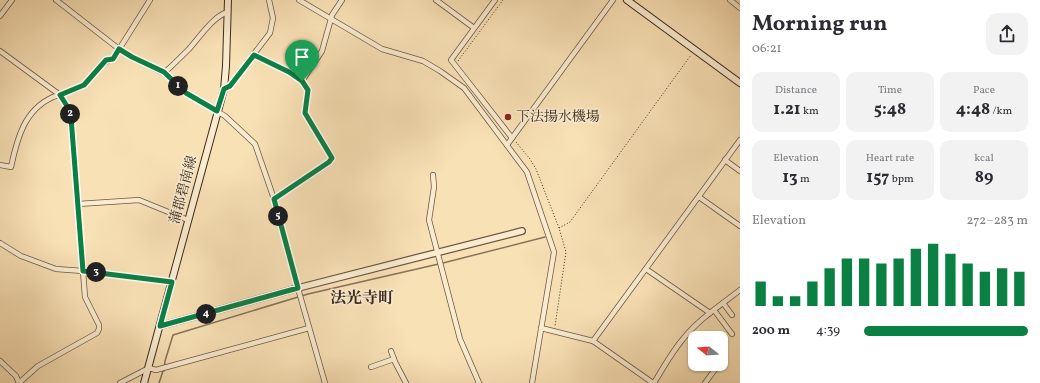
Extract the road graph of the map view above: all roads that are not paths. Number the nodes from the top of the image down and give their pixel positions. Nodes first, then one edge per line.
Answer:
1 (12, 0) edge
2 (56, 0) edge
3 (150, 0) edge
4 (228, 0) edge
5 (269, 0) edge
6 (299, 0) edge
7 (342, 0) edge
8 (436, 0) edge
9 (495, 0) edge
10 (613, 0) edge
11 (627, 0) edge
12 (730, 0) edge
13 (740, 8) edge
14 (228, 12) junction
15 (0, 16) edge
16 (332, 19) junction
17 (474, 28) junction
18 (119, 49) junction
19 (0, 51) edge
20 (254, 55) junction
21 (164, 72) junction
22 (302, 81) junction
23 (740, 83) edge
24 (224, 89) junction
25 (60, 95) junction
26 (217, 111) junction
27 (512, 138) junction
28 (740, 140) edge
29 (507, 145) junction
30 (726, 160) junction
31 (0, 165) edge
32 (740, 171) edge
33 (433, 175) dead end
34 (699, 197) junction
35 (274, 199) junction
36 (78, 204) junction
37 (188, 220) junction
38 (740, 226) edge
39 (522, 231) dead end
40 (0, 243) edge
41 (438, 253) junction
42 (646, 269) junction
43 (83, 271) junction
44 (172, 282) junction
45 (298, 288) junction
46 (740, 290) edge
47 (723, 303) junction
48 (712, 312) junction
49 (732, 315) dead end
50 (160, 326) junction
51 (309, 328) junction
52 (541, 328) junction
53 (732, 334) dead end
54 (593, 340) junction
55 (391, 351) dead end
56 (394, 359) junction
57 (0, 361) edge
58 (371, 367) dead end
59 (149, 368) junction
60 (714, 371) edge
61 (19, 383) edge
62 (120, 383) edge
63 (144, 383) edge
64 (325, 383) edge
65 (406, 383) edge
66 (479, 383) edge
67 (532, 383) edge
68 (654, 383) edge
69 (705, 383) edge

1 - 15 street
2 - 18 street
3 - 18 street
4 - 14 main road, 蒲郡碧南線
5 - 20 street
6 - 16 street
7 - 16 street
8 - 17 street
9 - 17 street
10 - 27 street
11 - 23 main road
12 - 13 street
14 - 21 street
14 - 24 main road, 蒲郡碧南線
16 - 22 street
16 - 29 street
17 - 27 street
18 - 21 street
18 - 25 street
19 - 25 street
20 - 22 street
20 - 24 street
21 - 26 street
22 - 35 street
24 - 26 main road, 蒲郡碧南線
25 - 31 street
25 - 36 street
26 - 35 street
26 - 37 main road, 蒲郡碧南線
27 - 29 street
28 - 30 street
29 - 52 street
30 - 32 street
30 - 34 street
33 - 41 street
34 - 38 street
34 - 42 street
35 - 45 street
36 - 37 street
36 - 43 street
37 - 44 main road, 蒲郡碧南線
39 - 41 street
40 - 43 street
41 - 45 street
41 - 66 street
42 - 48 street
42 - 54 street
43 - 44 street
43 - 61 street
44 - 50 main road, 蒲郡碧南線
45 - 50 street
45 - 51 street
46 - 47 street
47 - 48 street
47 - 49 street
48 - 53 street
48 - 68 street
50 - 59 main road, 蒲郡碧南線
51 - 59 street
51 - 64 street
52 - 54 street
52 - 67 street
54 - 68 street
55 - 56 street
56 - 58 street
56 - 65 street
57 - 61 street
59 - 62 street
59 - 63 main road, 蒲郡碧南線
60 - 69 street

